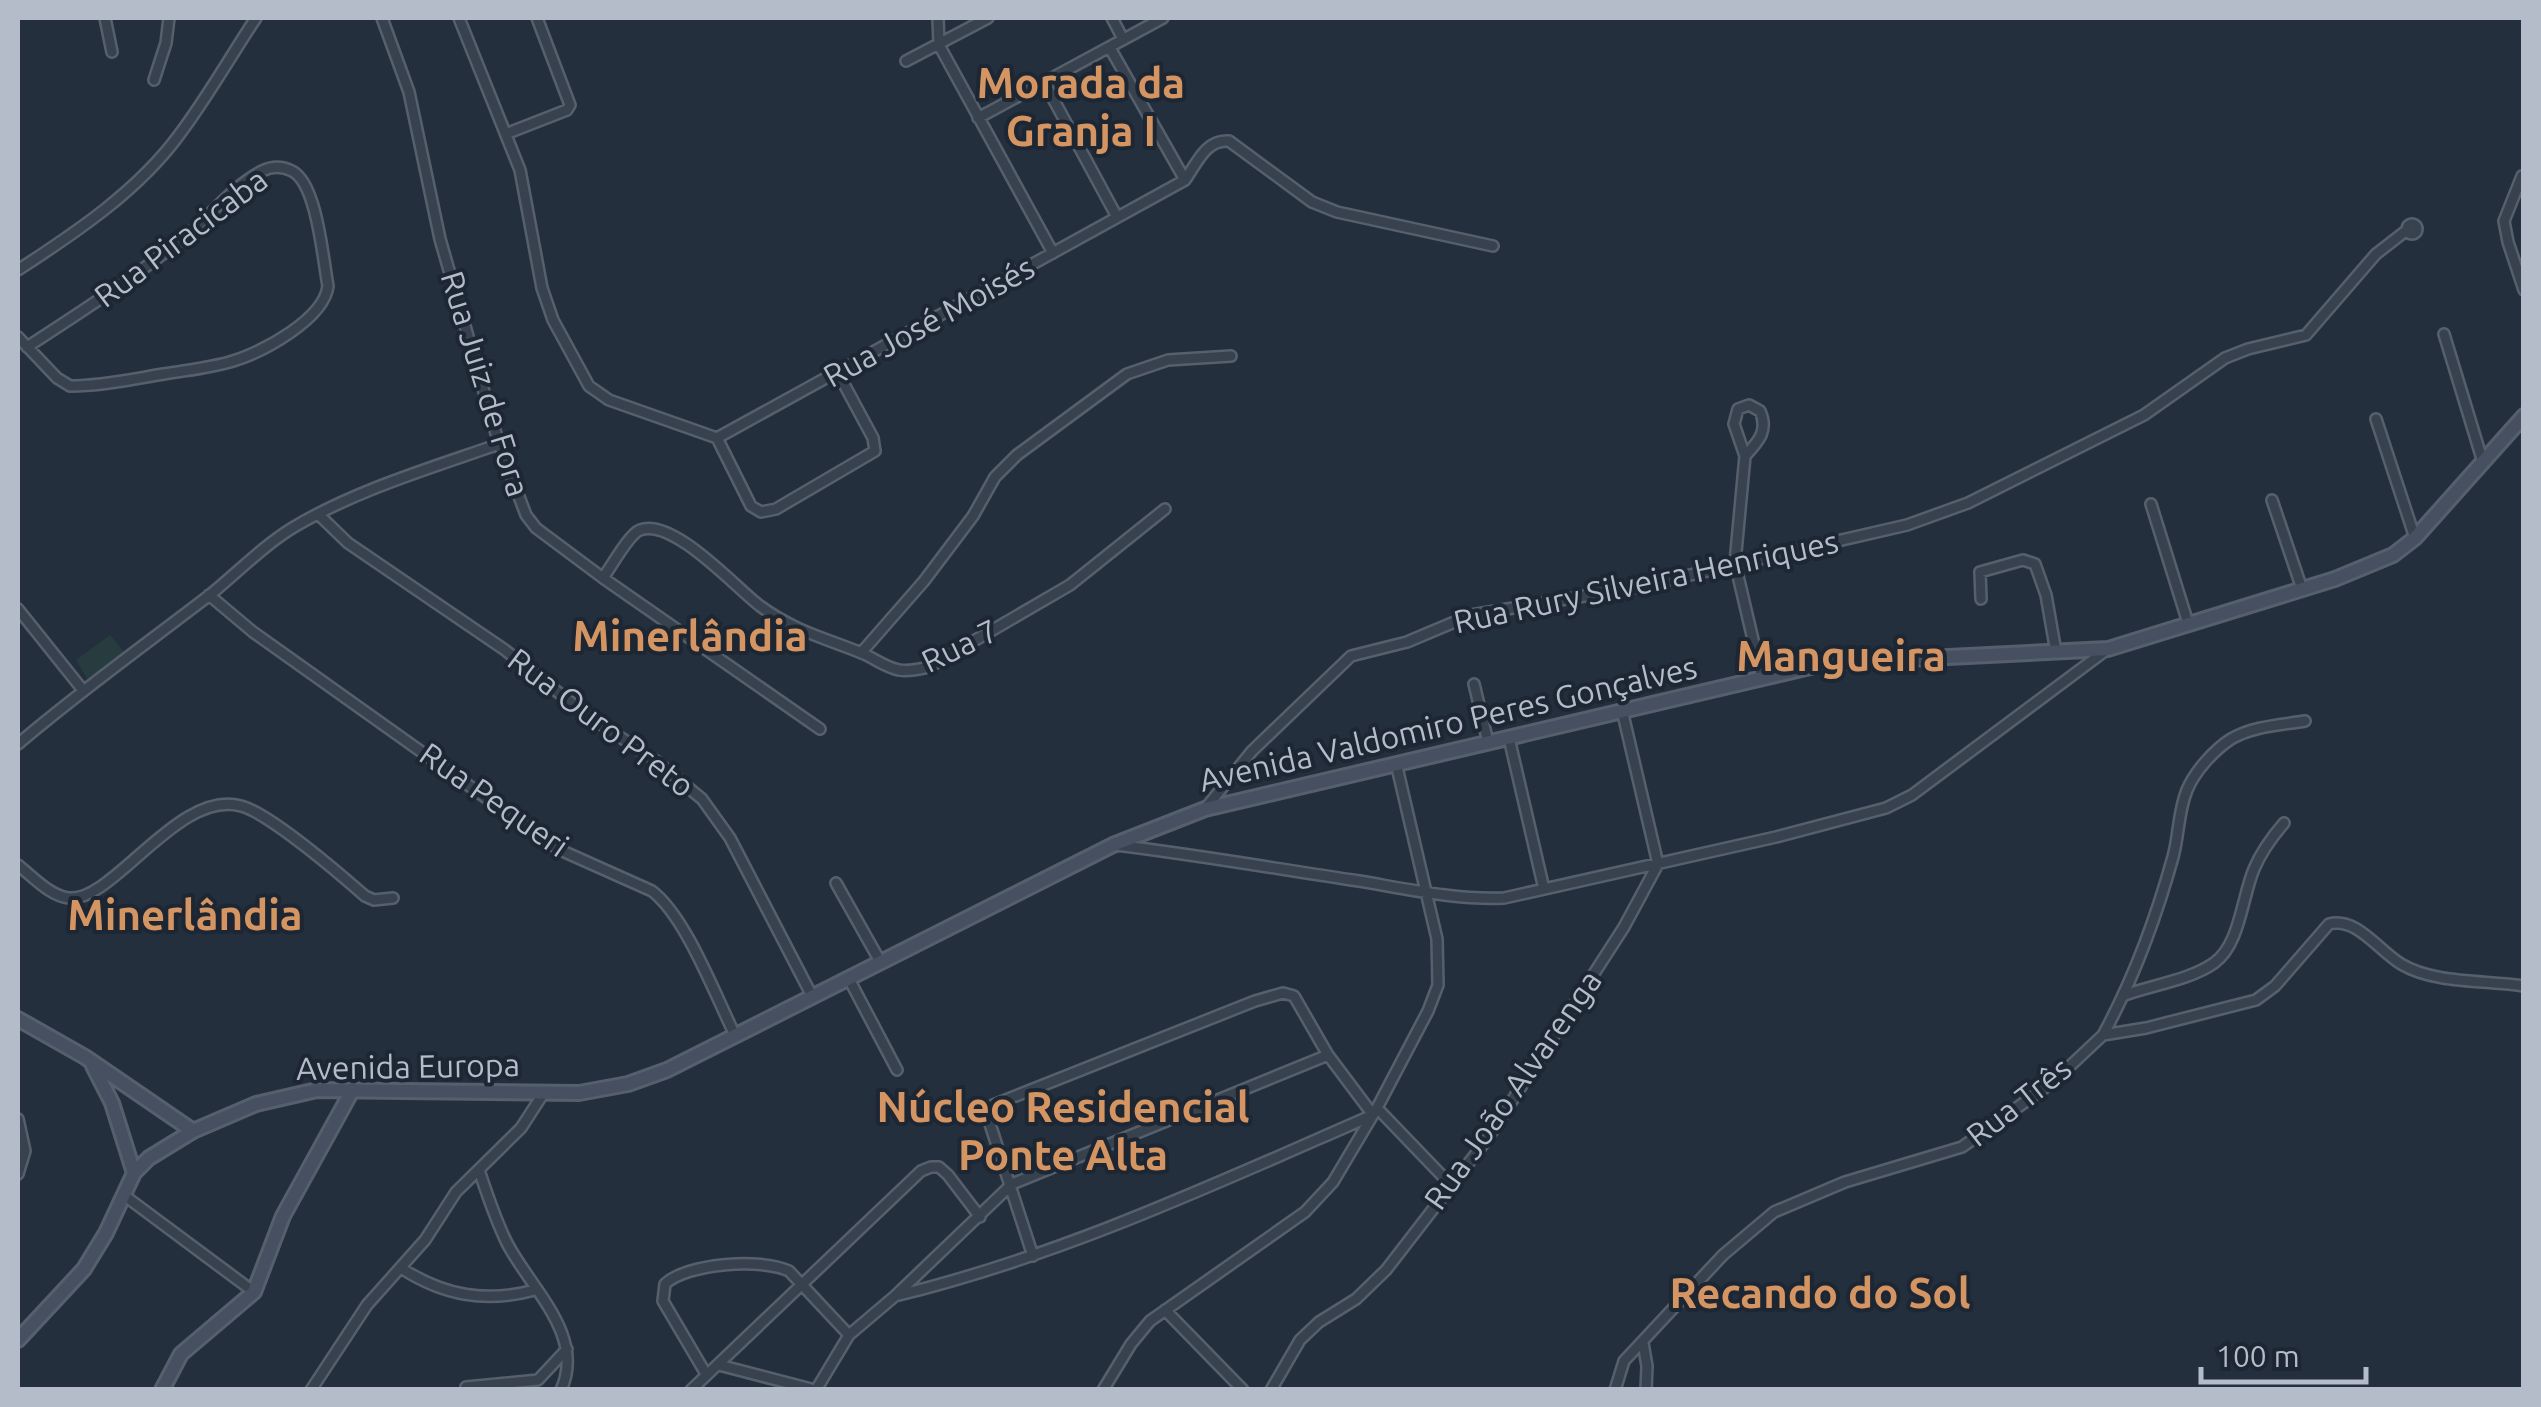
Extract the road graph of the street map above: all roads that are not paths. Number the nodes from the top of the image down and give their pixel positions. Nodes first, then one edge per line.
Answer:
1 (105, 18) edge
2 (169, 18) edge
3 (256, 18) edge
4 (382, 18) edge
5 (459, 18) edge
6 (537, 18) edge
7 (938, 18) edge
8 (988, 18) edge
9 (1112, 18) edge
10 (1163, 18) edge
11 (1123, 39) junction
12 (939, 46) junction
13 (1110, 48) junction
14 (112, 52) dead end
15 (906, 61) dead end
16 (154, 80) dead end
17 (1044, 82) junction
18 (978, 118) junction
19 (508, 134) junction
20 (2522, 176) edge
21 (1185, 180) junction
22 (1117, 217) junction
23 (2407, 230) dead end
24 (1493, 246) dead end
25 (1053, 253) junction
26 (18, 270) edge
27 (2524, 290) edge
28 (2444, 334) dead end
29 (18, 338) edge
30 (27, 347) junction
31 (1230, 356) dead end
32 (838, 373) junction
33 (2524, 416) edge
34 (2376, 418) dead end
35 (717, 438) junction
36 (499, 444) junction
37 (1745, 456) junction
38 (2482, 460) junction
39 (2272, 500) dead end
40 (2151, 504) dead end
41 (1165, 509) dead end
42 (318, 514) junction
43 (2416, 538) junction
44 (1735, 563) junction
45 (603, 578) junction
46 (2302, 588) junction
47 (210, 595) junction
48 (1981, 599) dead end
49 (18, 610) edge
50 (2188, 623) junction
51 (2108, 649) junction
52 (2056, 652) junction
53 (861, 653) junction
54 (1762, 678) junction
55 (1474, 684) dead end
56 (82, 689) junction
57 (1622, 709) junction
58 (2305, 720) dead end
59 (820, 730) dead end
60 (1508, 738) junction
61 (1488, 742) junction
62 (18, 744) edge
63 (1396, 763) junction
64 (1205, 809) junction
65 (2284, 823) dead end
66 (1150, 830) junction
67 (1113, 845) junction
68 (1154, 850) junction
69 (1658, 864) junction
70 (18, 865) edge
71 (836, 883) dead end
72 (1544, 889) junction
73 (1427, 892) junction
74 (393, 898) dead end
75 (881, 963) junction
76 (849, 979) junction
77 (2524, 986) edge
78 (2125, 994) junction
79 (812, 996) junction
80 (18, 1019) edge
81 (735, 1035) junction
82 (2102, 1035) junction
83 (1328, 1054) junction
84 (85, 1057) junction
85 (666, 1070) joint
86 (897, 1070) dead end
87 (130, 1087) junction
88 (353, 1089) junction
89 (543, 1094) junction
90 (112, 1103) junction
91 (1375, 1111) junction
92 (18, 1119) edge
93 (193, 1131) junction
94 (479, 1170) junction
95 (18, 1174) edge
96 (134, 1174) junction
97 (1012, 1184) junction
98 (1450, 1184) junction
99 (125, 1196) junction
100 (980, 1217) junction
101 (1033, 1256) junction
102 (402, 1268) junction
103 (800, 1283) junction
104 (536, 1290) junction
105 (254, 1292) junction
106 (895, 1296) junction
107 (1165, 1310) junction
108 (849, 1334) junction
109 (18, 1340) edge
110 (1643, 1342) junction
111 (567, 1349) junction
112 (719, 1365) junction
113 (706, 1374) junction
114 (466, 1387) dead end
115 (162, 1390) edge
116 (311, 1390) edge
117 (561, 1390) edge
118 (690, 1390) edge
119 (816, 1390) edge
120 (1103, 1390) edge
121 (1244, 1390) edge
122 (1271, 1390) edge
123 (1615, 1390) edge
124 (1646, 1390) edge

1 - 14 street
2 - 16 street
3 - 26 street
4 - 36 street, Rua Juiz de Fora
5 - 19 street
6 - 19 street
7 - 12 street
8 - 12 street
9 - 11 street
10 - 11 street
11 - 13 street
12 - 15 street
12 - 18 street
13 - 17 street
13 - 21 street
17 - 18 street
17 - 22 street
18 - 25 street
19 - 35 street
20 - 27 street
21 - 22 street, Rua José Moisés
21 - 24 street, Rua José Moisés
22 - 25 street, Rua José Moisés
23 - 44 street, Rua Rury Silveira Henriques
25 - 32 street, Rua José Moisés
28 - 38 street
29 - 30 street
30 - 30 street, Rua Piracicaba
31 - 53 street
32 - 35 street, Rua José Moisés
32 - 35 street
33 - 38 street, Avenida Valdomiro Peres Gonçalves
34 - 43 street
36 - 42 street
36 - 45 street, Rua Juiz de Fora
37 - 37 street
37 - 44 street
38 - 43 street, Avenida Valdomiro Peres Gonçalves
39 - 46 street
40 - 50 street
41 - 53 street, Rua 7
42 - 47 street
42 - 79 street, Rua Ouro Preto
43 - 46 street, Avenida Valdomiro Peres Gonçalves
44 - 54 street
44 - 64 street, Rua Rury Silveira Henriques
45 - 53 street, Rua 7
45 - 59 street, Rua Juiz de Fora
46 - 50 street, Avenida Valdomiro Peres Gonçalves
47 - 56 street
47 - 81 street, Rua Pequeri
48 - 52 street
49 - 56 street
50 - 51 street, Avenida Valdomiro Peres Gonçalves
51 - 52 street, Avenida Valdomiro Peres Gonçalves
51 - 69 street
52 - 54 street, Avenida Valdomiro Peres Gonçalves
54 - 57 street, Avenida Valdomiro Peres Gonçalves
55 - 61 street
56 - 62 street
57 - 60 street, Avenida Valdomiro Peres Gonçalves
57 - 69 street
58 - 78 street
60 - 61 street, Avenida Valdomiro Peres Gonçalves
60 - 72 street
61 - 63 street, Avenida Valdomiro Peres Gonçalves
63 - 64 street, Avenida Valdomiro Peres Gonçalves
63 - 73 street
64 - 66 street, Avenida Valdomiro Peres Gonçalves
65 - 78 street
66 - 67 street, Avenida Valdomiro Peres Gonçalves
66 - 68 street
67 - 68 street
67 - 75 street, Avenida Valdomiro Peres Gonçalves
68 - 73 street
69 - 72 street
69 - 98 street, Rua João Alvarenga
70 - 74 street
71 - 75 street
72 - 73 street
73 - 91 street
75 - 76 street, Avenida Valdomiro Peres Gonçalves
76 - 79 street, Avenida Valdomiro Peres Gonçalves
76 - 86 street
77 - 82 street, Rua Três
78 - 82 street
79 - 81 street, Avenida Valdomiro Peres Gonçalves
80 - 84 street
81 - 85 street, Avenida Valdomiro Peres Gonçalves
82 - 110 street, Rua Três
83 - 91 street
83 - 97 street
83 - 97 street
84 - 87 street
84 - 90 street
85 - 89 street, Avenida Europa
87 - 90 street
87 - 93 street
88 - 89 street, Avenida Europa
88 - 93 street, Avenida Europa
88 - 105 street
89 - 94 street
90 - 96 street
91 - 98 street
91 - 101 street
91 - 107 street
92 - 95 street
93 - 96 street, Avenida Europa
94 - 102 street
94 - 104 street
96 - 99 street, Avenida Europa
97 - 100 street
97 - 101 street
98 - 122 street, Rua João Alvarenga
99 - 105 street
99 - 109 street, Avenida Europa
100 - 103 street
100 - 106 street
101 - 106 street
102 - 104 street
102 - 116 street
103 - 108 street
103 - 112 street
103 - 113 street
104 - 111 street
105 - 115 street
106 - 108 street
107 - 120 street
107 - 121 street
108 - 119 street
110 - 123 street, Rua Três
110 - 124 street
111 - 114 street
111 - 117 street
112 - 113 street
112 - 119 street
113 - 118 street

